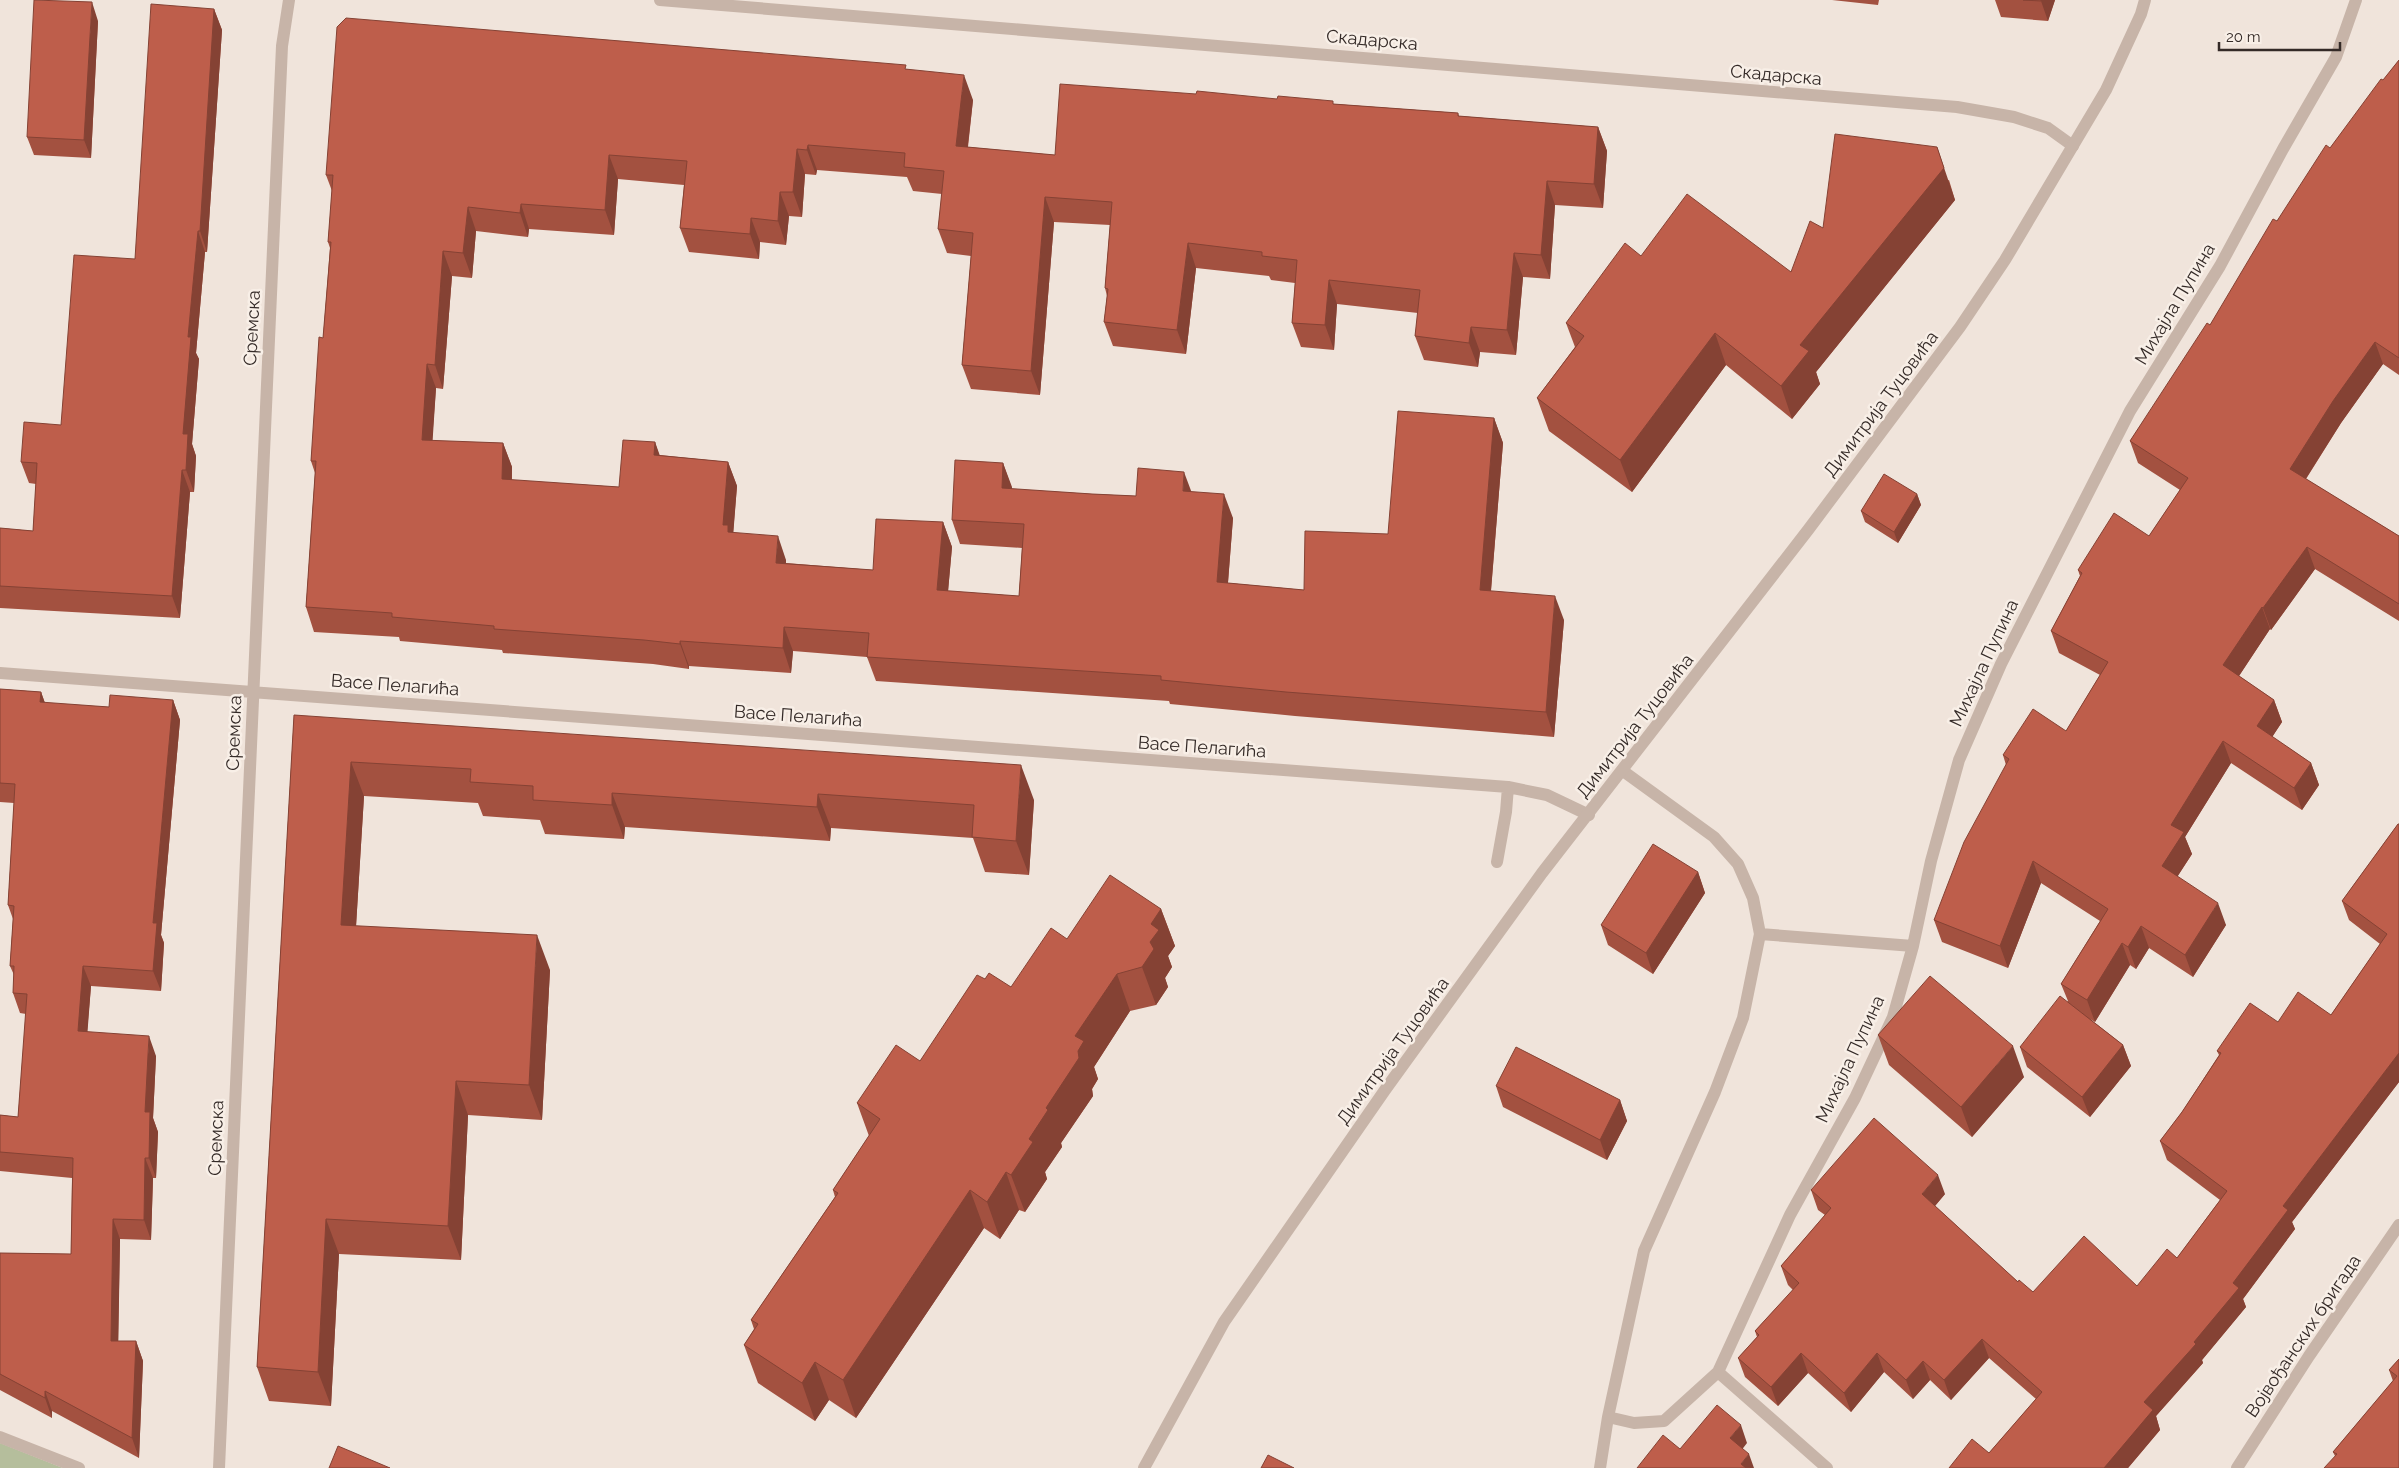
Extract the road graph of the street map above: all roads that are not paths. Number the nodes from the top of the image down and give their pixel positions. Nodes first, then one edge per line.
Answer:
1 (289, 0) edge
2 (660, 0) edge
3 (2145, 0) edge
4 (2356, 0) edge
5 (2073, 146) junction
6 (0, 673) edge
7 (253, 691) junction
8 (1623, 771) junction
9 (1508, 787) junction
10 (1589, 815) junction
11 (1497, 862) dead end
12 (1760, 934) junction
13 (1913, 946) junction
14 (2399, 1225) edge
15 (1718, 1372) junction
16 (1608, 1417) junction
17 (0, 1437) edge
18 (79, 1468) edge
19 (219, 1468) edge
20 (1144, 1468) edge
21 (1600, 1468) edge
22 (1827, 1468) edge
23 (2238, 1468) edge

1 - 7 street, Сремска
2 - 5 street, Скадарска
3 - 5 street, Димитрија Туцовића
4 - 13 street, Михајла Пупина
5 - 8 street, Димитрија Туцовића
6 - 7 street, Васе Пелагића
7 - 9 street, Васе Пелагића
7 - 19 street, Сремска
8 - 10 street, Димитрија Туцовића
8 - 12 street
9 - 10 street, Васе Пелагића
9 - 11 street
10 - 20 street, Димитрија Туцовића
12 - 13 street
12 - 16 street
13 - 15 street, Михајла Пупина
14 - 23 street, Војвођанских бригада
15 - 16 street, Михајла Пупина
15 - 22 street
16 - 21 street
17 - 18 street

